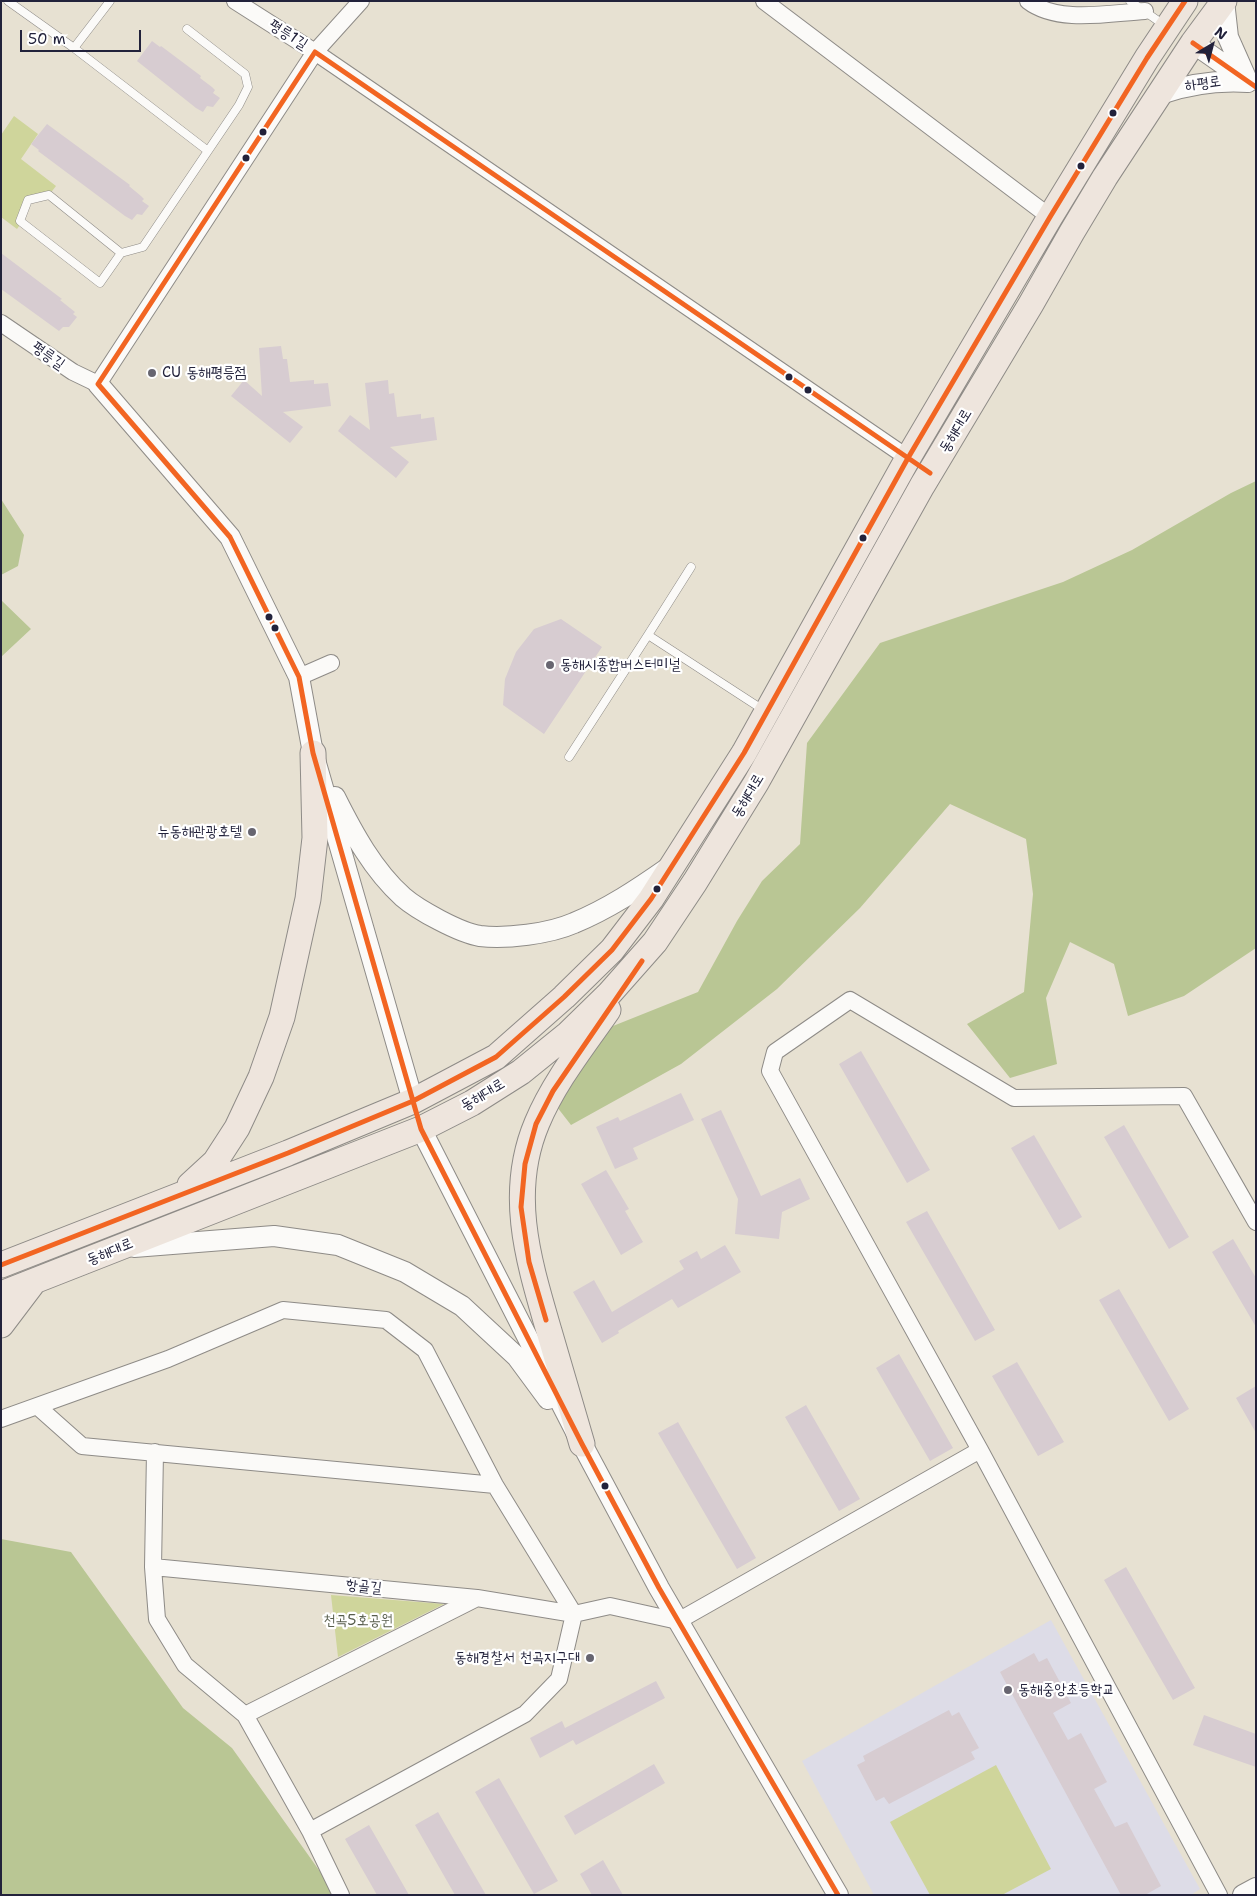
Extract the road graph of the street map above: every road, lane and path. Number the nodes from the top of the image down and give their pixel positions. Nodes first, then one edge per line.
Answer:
1 (8, 1) edge
2 (110, 1) edge
3 (235, 1) edge
4 (361, 1) edge
5 (764, 1) edge
6 (1028, 1) edge
7 (1130, 1) edge
8 (1185, 1) edge
9 (1224, 1) edge
10 (1145, 11) junction
11 (1168, 28) junction
12 (187, 29) dead end
13 (1193, 43) junction
14 (74, 48) junction
15 (315, 52) junction
16 (1252, 84) edge
17 (1160, 94) junction
18 (208, 151) junction
19 (1050, 217) junction
20 (121, 253) junction
21 (1, 323) edge
22 (98, 384) junction
23 (908, 458) junction
24 (930, 473) junction
25 (691, 566) dead end
26 (648, 635) junction
27 (331, 663) dead end
28 (299, 677) junction
29 (766, 712) junction
30 (313, 752) junction
31 (569, 757) dead end
32 (672, 866) junction
33 (655, 942) junction
34 (413, 1101) junction
35 (421, 1129) junction
36 (178, 1196) junction
37 (1256, 1222) edge
38 (122, 1248) junction
39 (1, 1265) edge
40 (32, 1284) junction
41 (1, 1294) edge
42 (1, 1325) edge
43 (37, 1406) junction
44 (1, 1418) edge
45 (582, 1444) junction
46 (980, 1450) junction
47 (155, 1452) junction
48 (495, 1485) junction
49 (153, 1567) junction
50 (477, 1598) junction
51 (574, 1614) junction
52 (678, 1621) junction
53 (245, 1715) junction
54 (310, 1831) junction
55 (1256, 1888) edge
56 (341, 1895) edge
57 (838, 1895) edge
58 (1219, 1895) edge
59 (1243, 1895) edge

1 - 14 lane
2 - 14 lane
3 - 15 street, 평릉1길
4 - 15 street
5 - 19 street
6 - 10 street
7 - 10 lane
8 - 11 main road
9 - 13 main road, 동해대로
9 - 16 street, 하평로
10 - 11 lane
11 - 13 main road
11 - 19 main road
12 - 18 lane
13 - 16 street, 하평로
13 - 17 main road, 동해대로
14 - 18 lane
15 - 22 street
15 - 23 street, 평릉1길
16 - 17 street, 하평로
17 - 24 main road, 동해대로
18 - 20 lane
19 - 23 main road
20 - 20 lane
21 - 22 street, 평릉길
22 - 28 street, 평릉길
23 - 24 main road
23 - 29 main road
24 - 33 main road, 동해대로
25 - 26 lane
26 - 29 lane
26 - 31 lane
27 - 28 street
28 - 30 street, 평릉길
29 - 32 main road
30 - 32 street
30 - 34 street, 평릉길
30 - 36 main road
32 - 34 main road
33 - 35 main road, 동해대로
33 - 45 main road
34 - 35 main road
34 - 36 main road
35 - 38 main road, 동해대로
35 - 45 street
36 - 39 main road
37 - 46 street
38 - 40 main road, 동해대로
38 - 45 street
40 - 41 main road, 동해대로
40 - 42 main road
43 - 44 street
43 - 47 street
43 - 48 street
45 - 52 street
46 - 52 street
46 - 58 street
47 - 48 street
47 - 49 street
48 - 51 street
49 - 50 street, 항골길
49 - 53 street
50 - 51 street, 항골길
50 - 53 street
51 - 52 street
51 - 54 street
52 - 57 street
53 - 54 street
54 - 56 street
55 - 59 street

